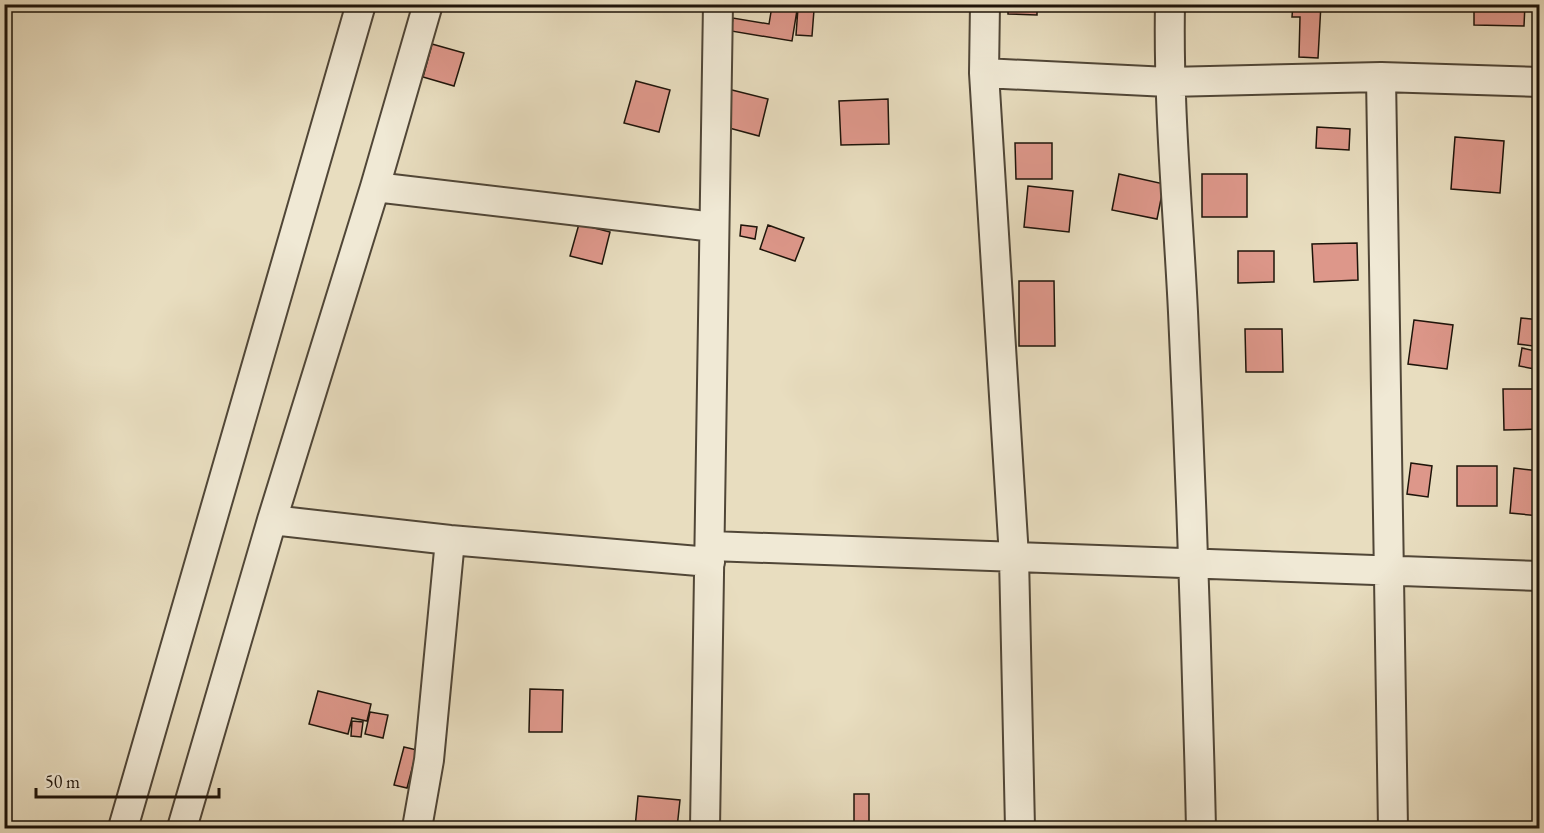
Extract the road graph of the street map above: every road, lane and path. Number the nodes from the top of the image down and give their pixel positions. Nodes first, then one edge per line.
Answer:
1 (361, 4) edge
2 (428, 4) edge
3 (718, 4) edge
4 (985, 4) edge
5 (1170, 4) edge
6 (984, 73) junction
7 (1382, 77) junction
8 (1168, 82) junction
9 (1539, 82) edge
10 (375, 187) junction
11 (714, 227) junction
12 (272, 520) junction
13 (450, 540) junction
14 (710, 554) junction
15 (1014, 557) junction
16 (1195, 563) junction
17 (1390, 571) junction
18 (1539, 576) edge
19 (123, 828) edge
20 (182, 828) edge
21 (417, 828) edge
22 (705, 828) edge
23 (1020, 828) edge
24 (1201, 828) edge
25 (1393, 828) edge

1 - 19 street
2 - 10 street
3 - 11 street
4 - 6 street
5 - 8 street
6 - 8 street
6 - 15 street
7 - 8 street
7 - 9 street
7 - 17 street
8 - 16 street
10 - 11 street
10 - 12 street
11 - 14 street
12 - 13 street
12 - 20 street
13 - 14 street
13 - 21 street
14 - 15 street
14 - 22 street
15 - 16 street
15 - 23 street
16 - 17 street
16 - 24 street
17 - 18 street
17 - 25 street

